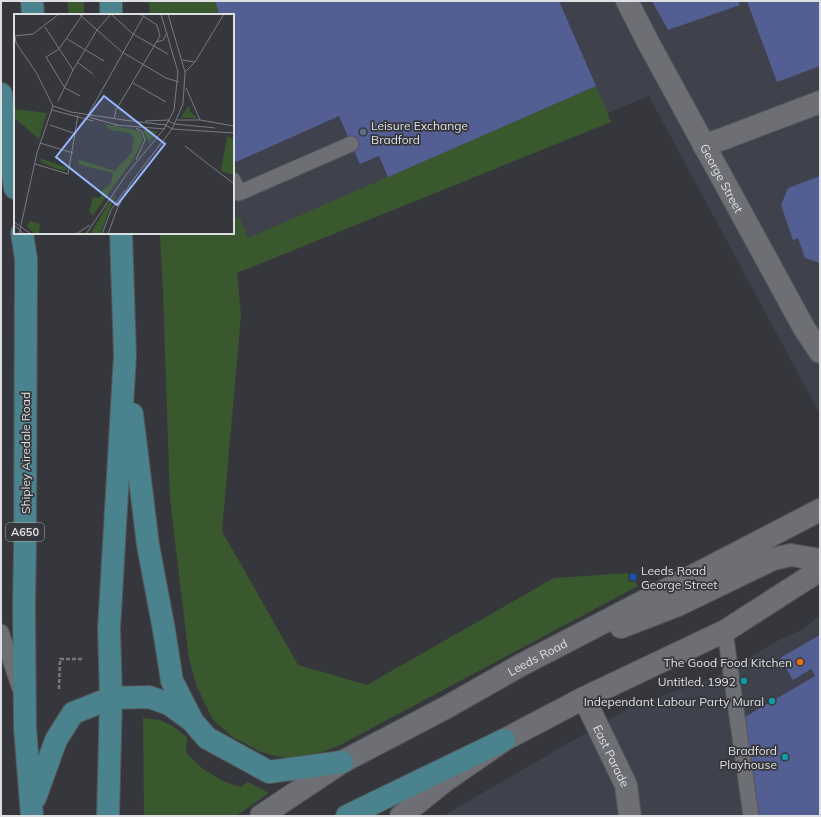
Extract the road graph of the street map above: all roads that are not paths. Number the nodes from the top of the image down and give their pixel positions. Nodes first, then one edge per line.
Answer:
1 (32, 1) edge
2 (111, 1) edge
3 (628, 1) edge
4 (34, 14) edge
5 (111, 14) edge
6 (1, 94) edge
7 (820, 102) edge
8 (701, 140) junction
9 (351, 144) dead end
10 (14, 181) edge
11 (234, 183) edge
12 (22, 234) edge
13 (28, 234) edge
14 (121, 234) edge
15 (26, 259) junction
16 (812, 325) edge
17 (820, 352) edge
18 (125, 355) junction
19 (820, 510) edge
20 (820, 560) edge
21 (820, 570) edge
22 (725, 631) junction
23 (1, 632) edge
24 (520, 665) junction
25 (111, 698) junction
26 (584, 698) junction
27 (25, 705) junction
28 (193, 722) junction
29 (504, 740) junction
30 (342, 762) junction
31 (32, 810) edge
32 (108, 816) edge
33 (261, 816) edge
34 (347, 816) edge
35 (401, 816) edge
36 (630, 816) edge
37 (751, 816) edge

1 - 4 main road
2 - 5 main road
3 - 8 street, George Street
6 - 10 main road
7 - 8 street
8 - 16 street, George Street
9 - 11 lane
12 - 15 main road, Shipley Airedale Road / A650
13 - 15 main road, A650
14 - 18 main road
15 - 27 main road, Shipley Airedale Road / A650
16 - 17 street, George Street
18 - 25 main road
18 - 28 main road
19 - 24 street, Leeds Road
20 - 24 street
21 - 22 street
22 - 26 street
22 - 37 lane
23 - 27 lane
24 - 30 street, Leeds Road
25 - 28 main road
25 - 31 main road
25 - 32 main road
26 - 29 street
26 - 36 street, East Parade
27 - 31 main road, Shipley Airedale Road / A650
28 - 30 main road
29 - 34 main road
29 - 35 street
30 - 33 street, Leeds Road

